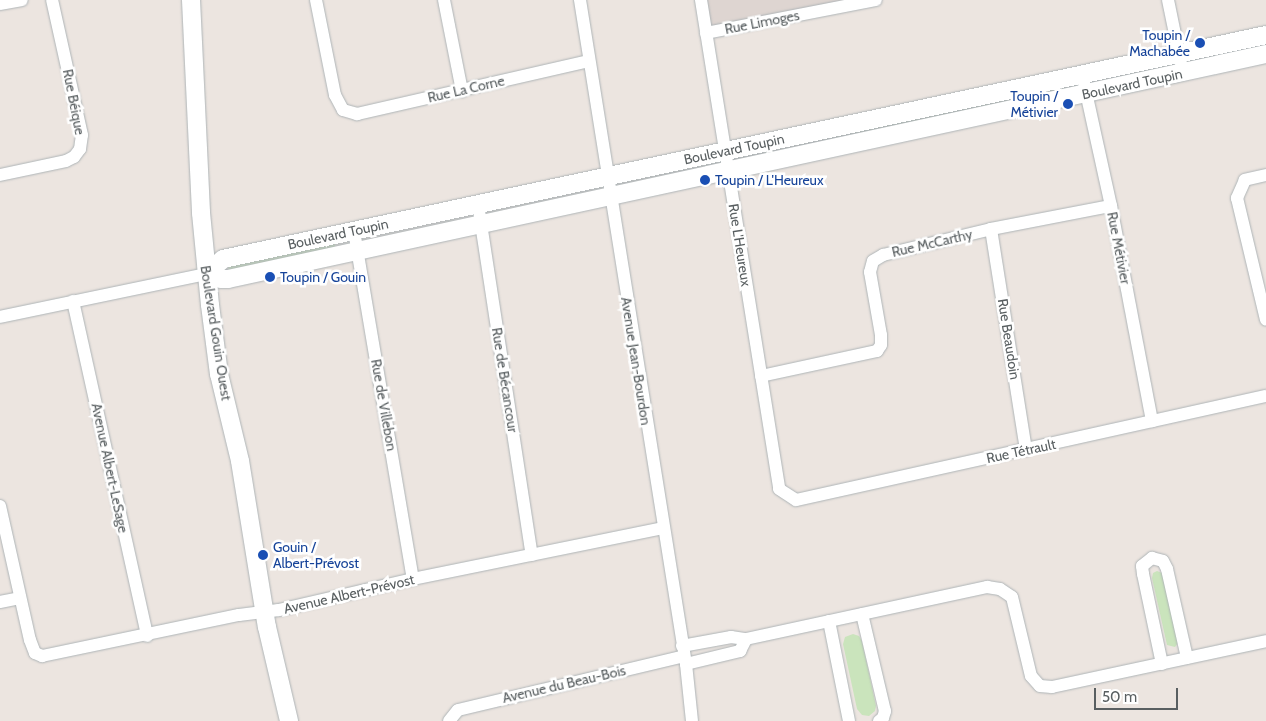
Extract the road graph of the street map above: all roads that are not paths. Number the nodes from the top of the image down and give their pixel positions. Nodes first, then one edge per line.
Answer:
1 (22, 0) edge
2 (52, 0) edge
3 (191, 0) edge
4 (316, 0) edge
5 (444, 0) edge
6 (580, 0) edge
7 (701, 0) edge
8 (876, 0) edge
9 (1168, 0) edge
10 (0, 4) edge
11 (706, 33) junction
12 (1266, 35) edge
13 (1179, 54) junction
14 (1266, 54) edge
15 (590, 61) junction
16 (1183, 73) junction
17 (1082, 74) junction
18 (462, 90) junction
19 (1086, 94) junction
20 (724, 151) junction
21 (727, 170) junction
22 (1266, 175) edge
23 (0, 176) edge
24 (607, 177) junction
25 (609, 196) junction
26 (478, 204) junction
27 (1111, 206) junction
28 (481, 222) junction
29 (991, 229) junction
30 (354, 231) junction
31 (358, 250) junction
32 (206, 274) junction
33 (73, 301) junction
34 (1265, 306) edge
35 (0, 317) edge
36 (1266, 320) edge
37 (761, 376) junction
38 (1266, 396) edge
39 (1152, 422) junction
40 (1026, 450) junction
41 (779, 489) joint
42 (0, 506) edge
43 (663, 528) junction
44 (532, 555) junction
45 (413, 579) junction
46 (20, 598) junction
47 (0, 602) edge
48 (265, 612) junction
49 (862, 614) junction
50 (829, 621) junction
51 (147, 636) junction
52 (746, 639) junction
53 (1266, 641) edge
54 (684, 655) junction
55 (1187, 658) junction
56 (1162, 664) junction
57 (289, 721) edge
58 (449, 721) edge
59 (692, 721) edge
60 (849, 721) edge
61 (879, 721) edge

1 - 10 street
2 - 23 street, Rue Béique
3 - 32 street, Boulevard Gouin Ouest
4 - 18 street, Rue La Corne
5 - 18 street
6 - 15 street, Avenue Jean-Bourdon
7 - 11 street, Rue L'Heureux
8 - 11 street, Rue Limoges
9 - 13 street
11 - 20 street, Rue L'Heureux
12 - 13 street, Boulevard Toupin
13 - 16 street
13 - 17 street, Boulevard Toupin
14 - 16 street, Boulevard Toupin
15 - 18 street, Rue La Corne
15 - 24 street, Avenue Jean-Bourdon
16 - 19 street, Boulevard Toupin
17 - 19 street, Rue Métivier
17 - 20 street, Boulevard Toupin
19 - 21 street, Boulevard Toupin
19 - 27 street, Rue Métivier
20 - 21 street, Rue L'Heureux
20 - 24 street, Boulevard Toupin
21 - 25 street, Boulevard Toupin
21 - 37 street, Rue L'Heureux
22 - 34 street
24 - 25 street, Avenue Jean-Bourdon
24 - 26 street, Boulevard Toupin
25 - 28 street, Boulevard Toupin
25 - 43 street, Avenue Jean-Bourdon
26 - 28 street, Rue de Bécancour
26 - 30 street, Boulevard Toupin
27 - 29 street, Rue McCarthy
27 - 39 street, Rue Métivier
28 - 31 street, Boulevard Toupin
28 - 44 street, Rue de Bécancour
29 - 37 street, Rue McCarthy
29 - 40 street, Rue Beaudoin
30 - 31 street, Rue de Villebon
30 - 32 street, Boulevard Toupin
31 - 32 street, Boulevard Toupin
31 - 45 street, Rue de Villebon
32 - 33 street, Boulevard Toupin
32 - 48 street, Boulevard Gouin Ouest
33 - 35 street, Boulevard Toupin
33 - 51 street, Avenue Albert-LeSage
34 - 36 street
37 - 41 street, Rue L'Heureux
38 - 39 street, Rue Tétrault
39 - 40 street, Rue Tétrault
40 - 41 street, Rue Tétrault
42 - 46 street
43 - 44 street, Avenue Albert-Prévost
43 - 54 street, Avenue Jean-Bourdon
44 - 45 street, Avenue Albert-Prévost
45 - 48 street, Avenue Albert-Prévost
46 - 47 street
46 - 51 street, Avenue Albert-Prévost
48 - 51 street, Avenue Albert-Prévost
48 - 57 street, Boulevard Gouin Ouest
49 - 50 street, Avenue du Beau-Bois
49 - 56 street, Avenue du Beau-Bois
49 - 61 street
50 - 52 street, Avenue du Beau-Bois
50 - 60 street
52 - 54 street, Avenue du Beau-Bois
52 - 54 street, Avenue du Beau-Bois
53 - 55 street, Avenue du Beau-Bois
54 - 58 street, Avenue du Beau-Bois
54 - 59 street, Avenue Jean-Bourdon
55 - 56 street, Avenue du Beau-Bois
55 - 56 street

